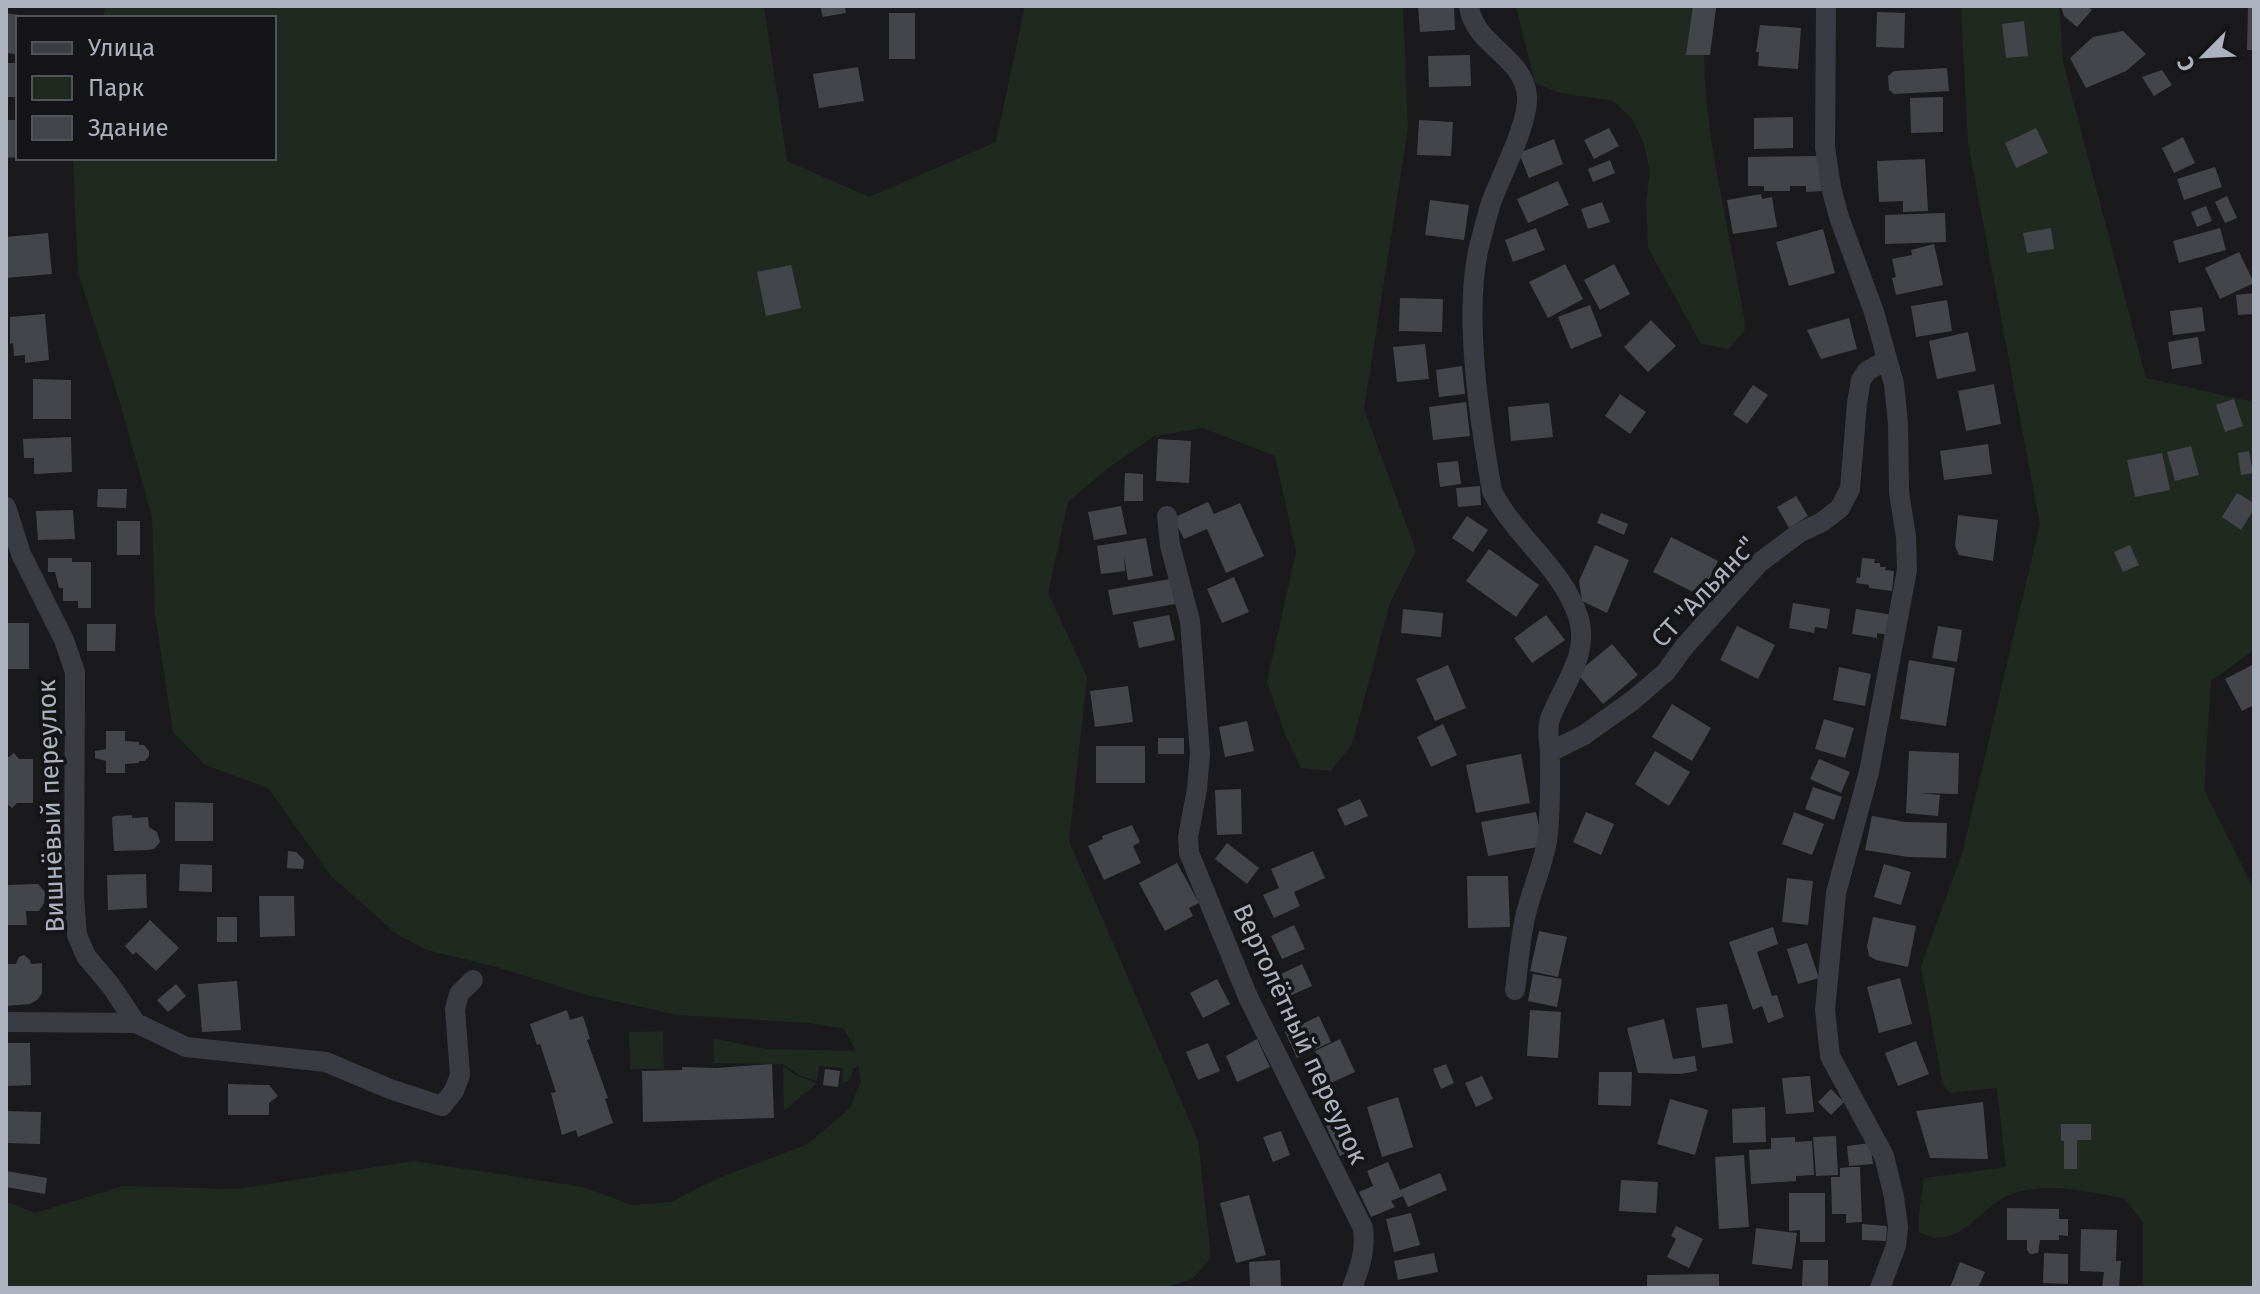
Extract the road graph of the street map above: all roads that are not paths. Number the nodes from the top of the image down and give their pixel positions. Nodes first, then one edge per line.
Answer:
1 (1469, 6) edge
2 (1826, 6) edge
3 (1887, 360) junction
4 (6, 507) edge
5 (1167, 516) dead end
6 (1550, 752) junction
7 (473, 980) dead end
8 (1515, 990) dead end
9 (6, 1022) edge
10 (136, 1023) junction
11 (1352, 1288) edge
12 (1880, 1288) edge

1 - 6 street
2 - 3 street
3 - 6 street, СТ "Альянс"
3 - 12 street
4 - 10 street, Вишнёвый переулок
5 - 11 street, Вертолётный переулок
6 - 8 street
7 - 10 street
9 - 10 street

